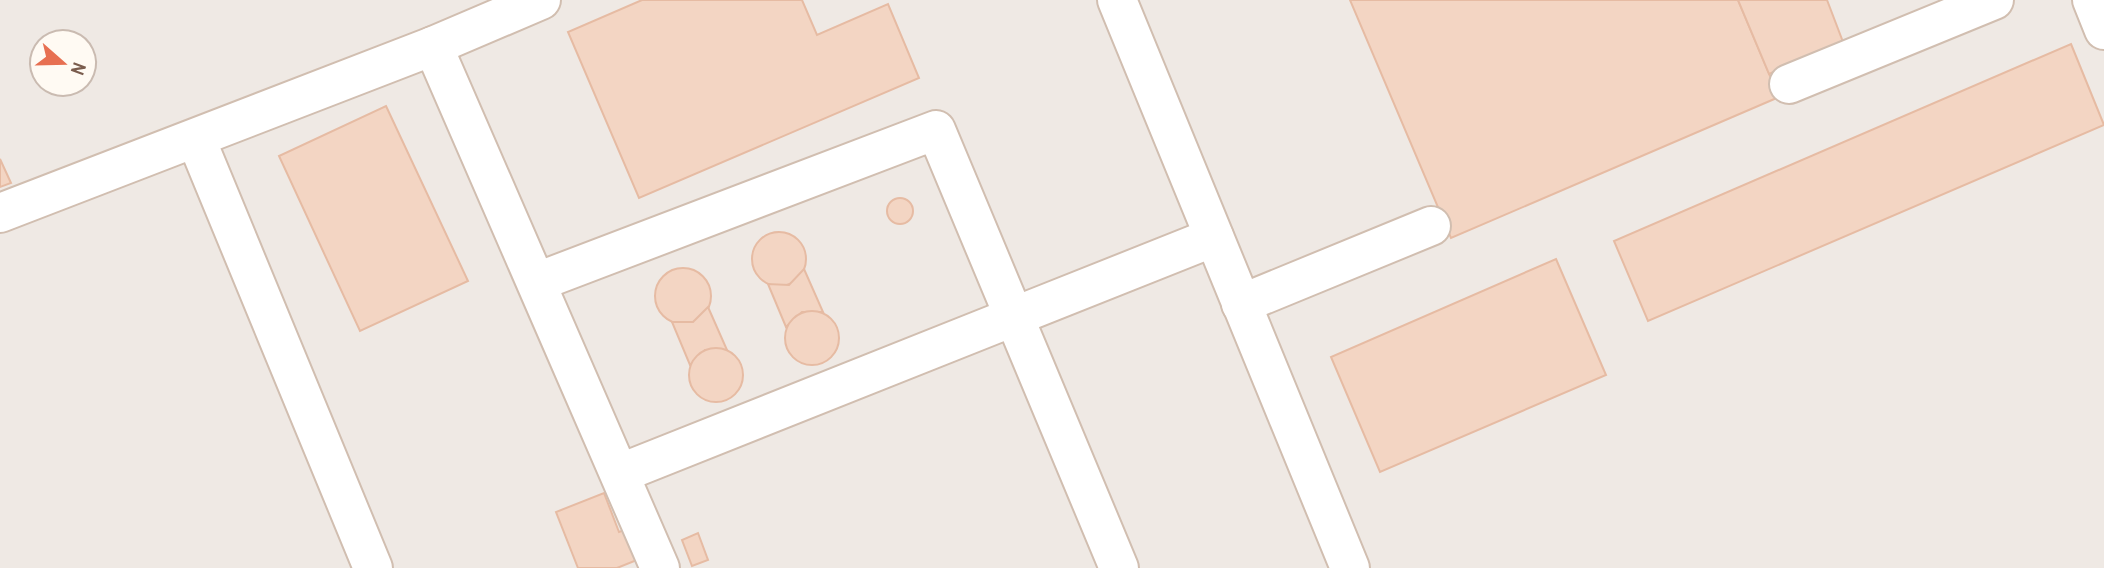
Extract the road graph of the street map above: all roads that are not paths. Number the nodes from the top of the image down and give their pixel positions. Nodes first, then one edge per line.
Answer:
1 (541, 0) edge
2 (1117, 0) edge
3 (1994, 0) edge
4 (2092, 0) edge
5 (2104, 30) edge
6 (433, 46) junction
7 (1789, 84) dead end
8 (196, 139) junction
9 (0, 213) edge
10 (1431, 226) dead end
11 (1214, 237) junction
12 (537, 282) junction
13 (1241, 304) junction
14 (1015, 316) junction
15 (621, 473) junction
16 (373, 568) edge
17 (660, 568) edge
18 (1119, 568) edge
19 (1350, 568) edge

1 - 6 lane
2 - 11 lane
3 - 7 lane
4 - 5 lane
6 - 8 lane
6 - 12 lane
8 - 9 lane
8 - 16 lane
10 - 13 lane
11 - 13 lane
11 - 14 lane
12 - 14 lane
12 - 15 lane
13 - 19 lane
14 - 15 lane
14 - 18 lane
15 - 17 lane

